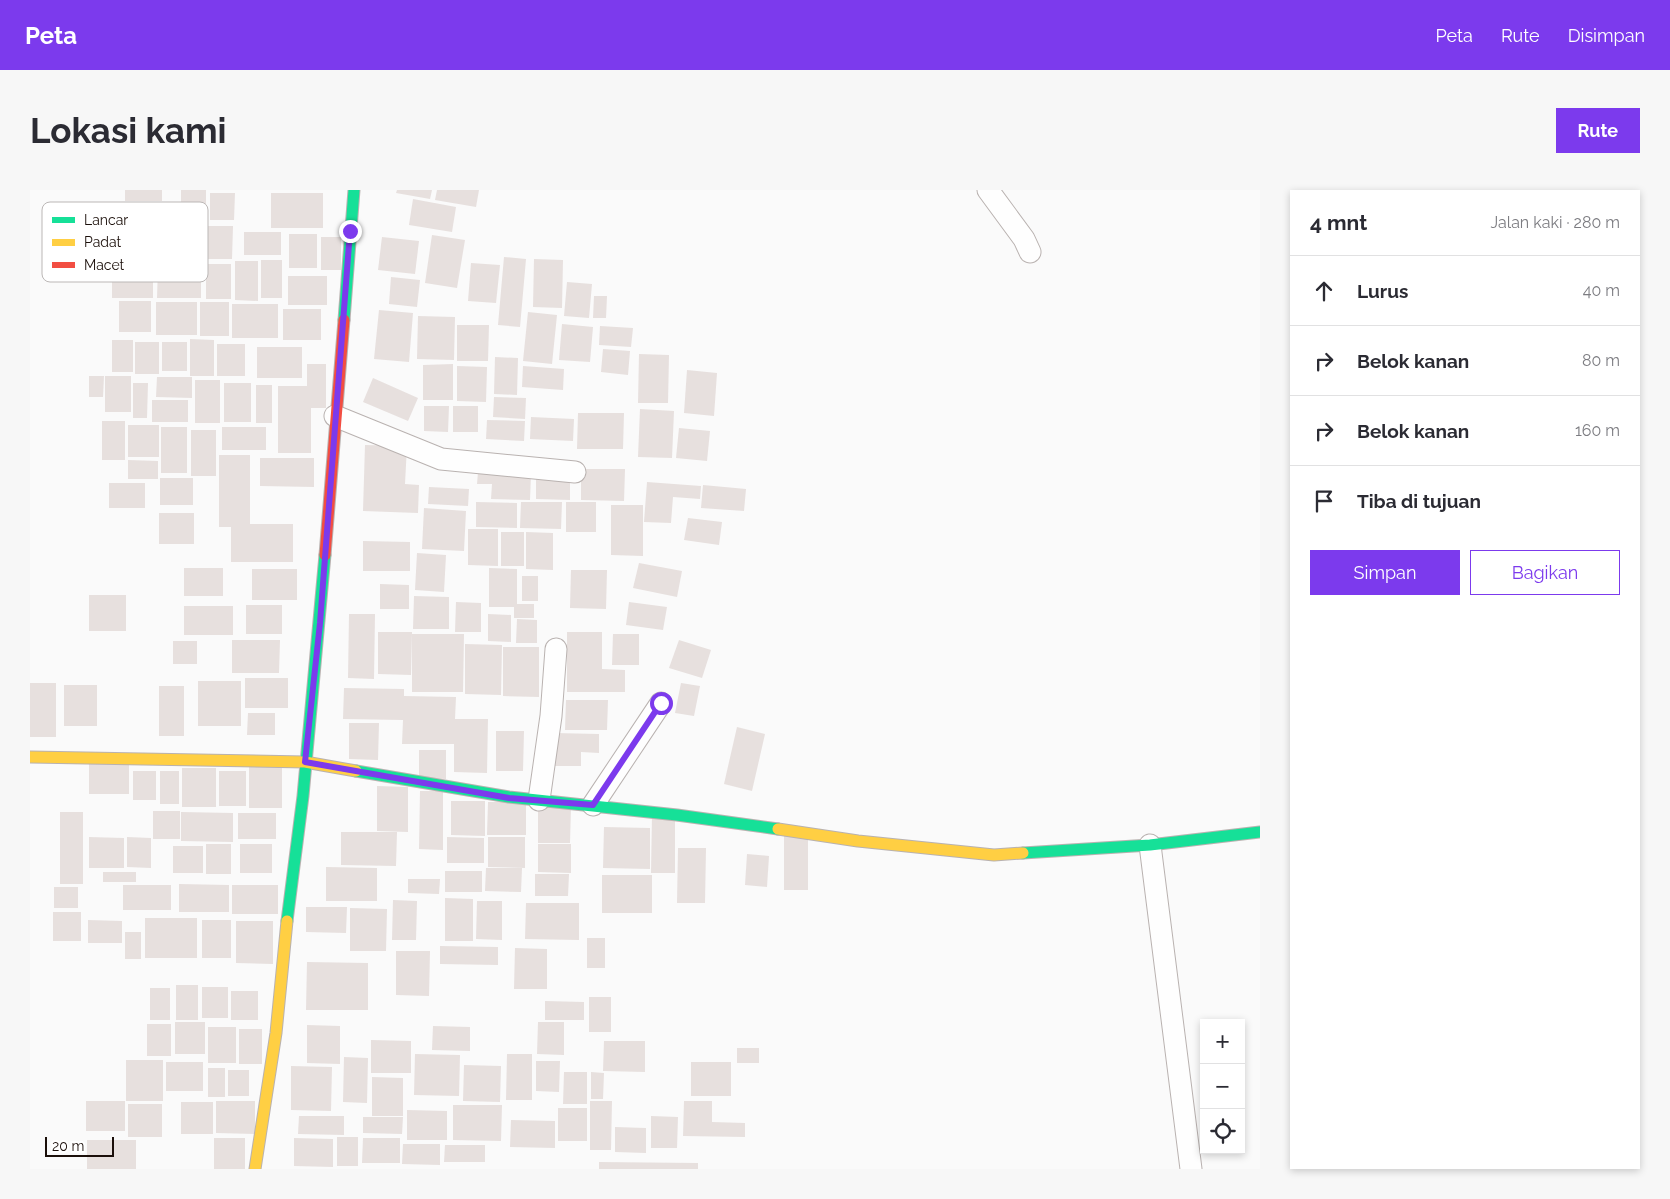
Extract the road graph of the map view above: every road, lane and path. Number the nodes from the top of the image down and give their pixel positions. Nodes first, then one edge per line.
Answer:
1 (354, 190) edge
2 (988, 190) edge
3 (1030, 252) dead end
4 (335, 416) junction
5 (575, 472) dead end
6 (556, 649) dead end
7 (661, 703) dead end
8 (30, 757) edge
9 (305, 762) junction
10 (539, 800) junction
11 (593, 805) junction
12 (1260, 832) edge
13 (1150, 845) junction
14 (255, 1169) edge
15 (1191, 1169) edge

1 - 4 street
2 - 3 street
4 - 5 street
4 - 9 street
6 - 10 street
7 - 11 street
8 - 9 street
9 - 10 street
9 - 14 street
10 - 11 street
11 - 13 street
12 - 13 street
13 - 15 street

